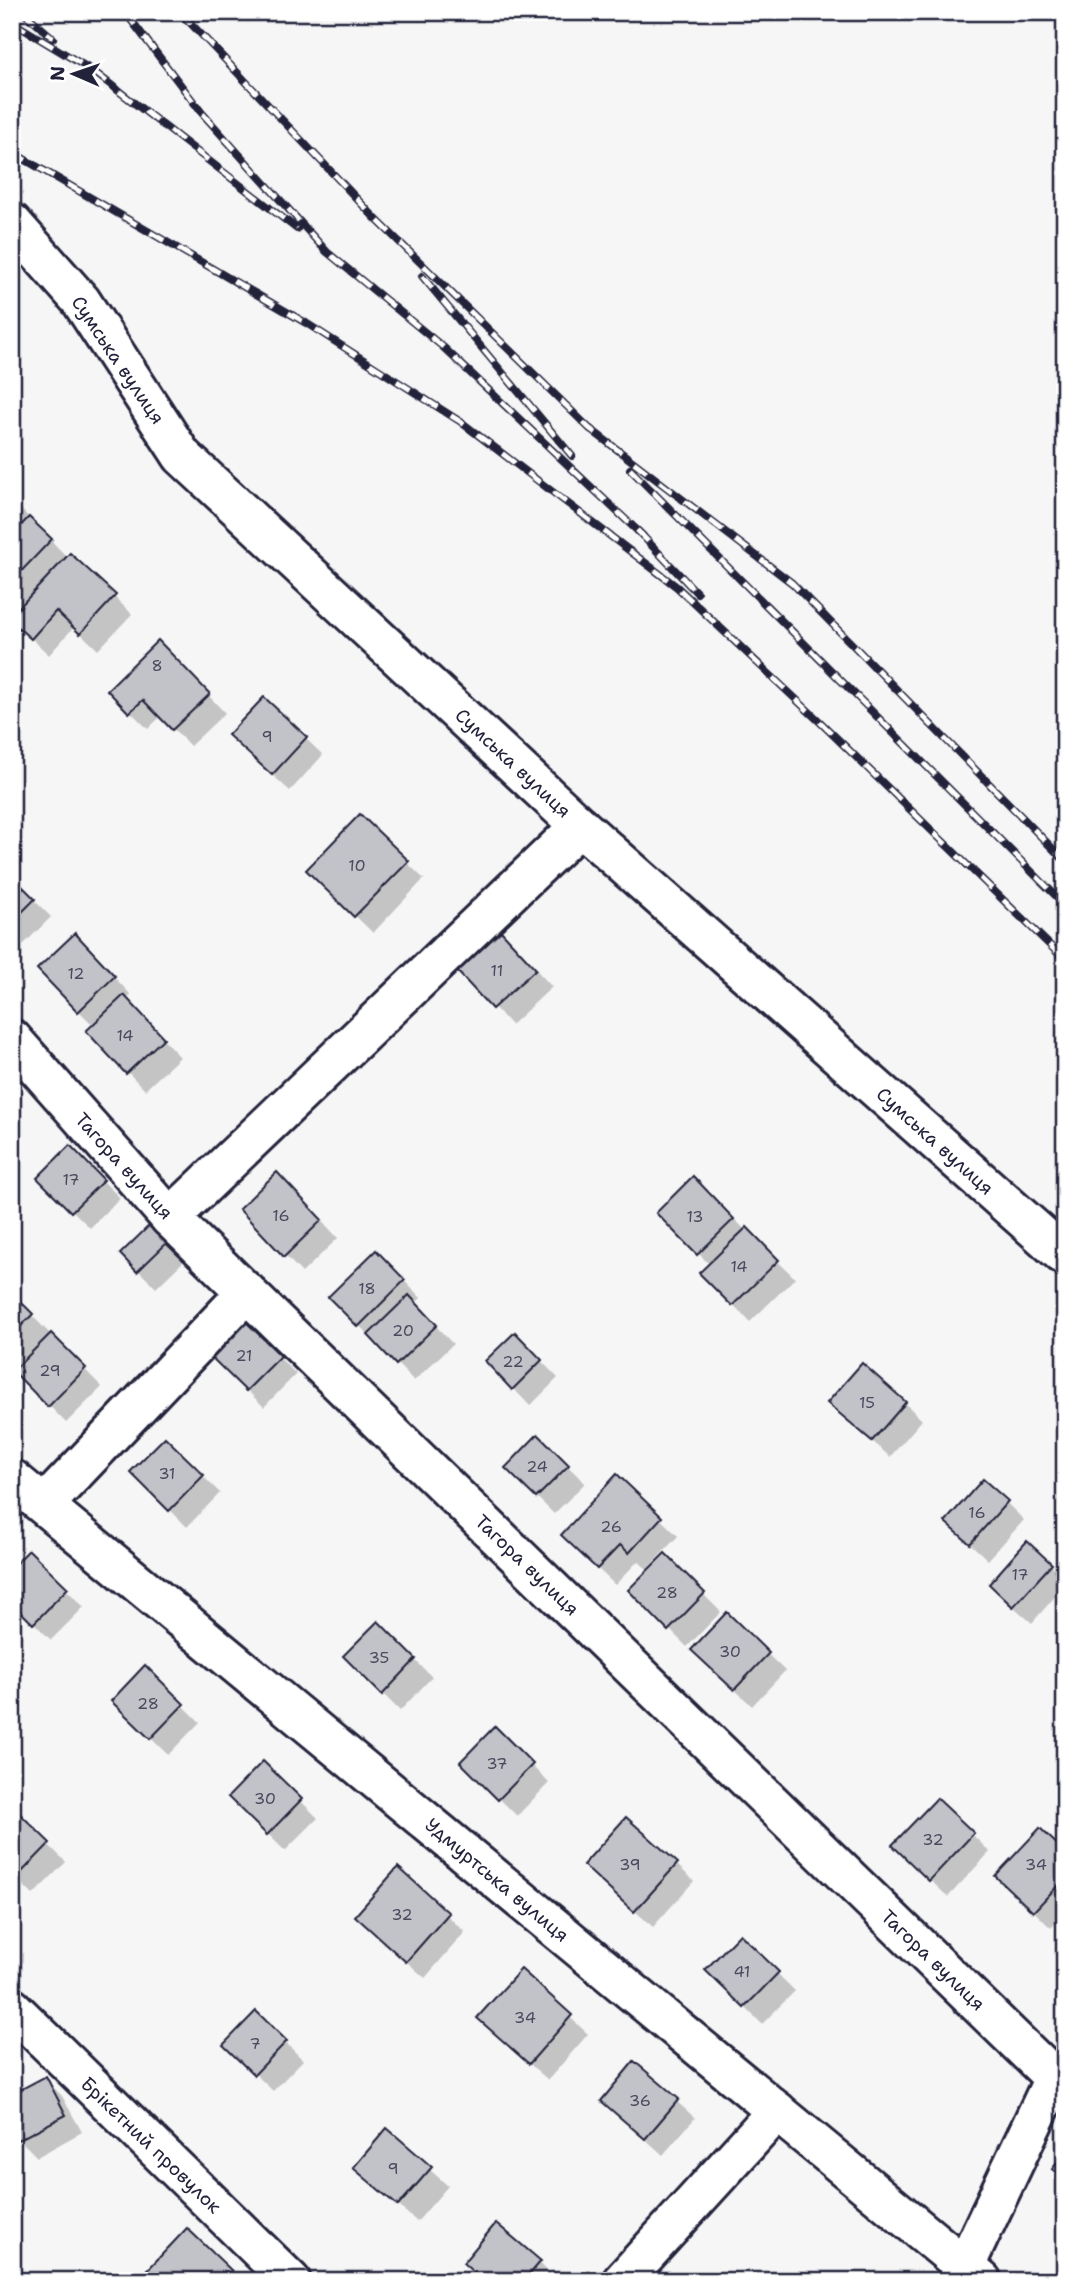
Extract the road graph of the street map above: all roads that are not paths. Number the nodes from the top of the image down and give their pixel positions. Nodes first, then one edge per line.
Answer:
1 (12, 223) edge
2 (580, 826) junction
3 (12, 1039) edge
4 (170, 1218) junction
5 (1065, 1256) edge
6 (247, 1293) junction
7 (12, 1479) edge
8 (44, 1506) junction
9 (12, 2008) edge
10 (1059, 2072) edge
11 (777, 2111) junction
12 (969, 2276) edge
13 (290, 2281) edge
14 (622, 2281) edge

1 - 2 street, Сумська вулиця
2 - 4 street
2 - 5 street, Сумська вулиця
3 - 4 street, Тагора вулиця
4 - 6 street, Тагора вулиця
6 - 8 street
6 - 10 street, Тагора вулиця
7 - 8 street, Удмуртська вулиця
8 - 11 street, Удмуртська вулиця
9 - 13 street, Брiкетний провулок
10 - 12 street
11 - 12 street, Удмуртська вулиця
11 - 14 street

